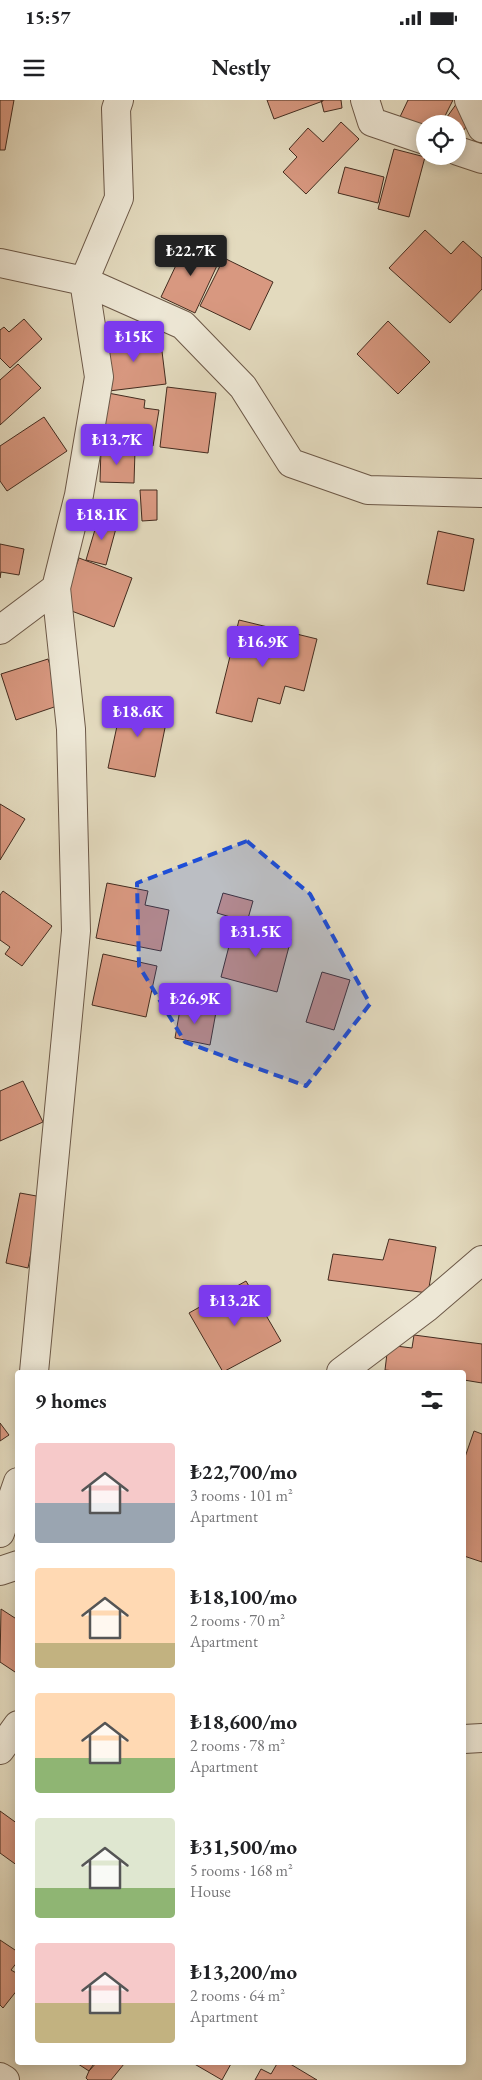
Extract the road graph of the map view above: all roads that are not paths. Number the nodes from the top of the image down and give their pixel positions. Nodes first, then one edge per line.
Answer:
1 (119, 100) edge
2 (365, 100) edge
3 (469, 100) edge
4 (482, 128) edge
5 (416, 137) edge
6 (466, 154) edge
7 (482, 159) edge
8 (0, 263) edge
9 (84, 281) junction
10 (482, 493) edge
11 (56, 588) junction
12 (0, 630) edge
13 (482, 1260) edge
14 (34, 1370) edge
15 (344, 1370) edge
16 (15, 1490) edge
17 (0, 1533) edge
18 (15, 1566) edge
19 (0, 1571) edge
20 (482, 1738) edge
21 (466, 1739) edge
22 (0, 2076) edge
23 (5, 2080) edge

1 - 9 street
2 - 5 street
3 - 4 street
6 - 7 street
8 - 9 street
9 - 10 street
9 - 11 street
11 - 12 street
11 - 14 street
13 - 15 street
16 - 17 street
18 - 19 street
20 - 21 street
22 - 23 street

